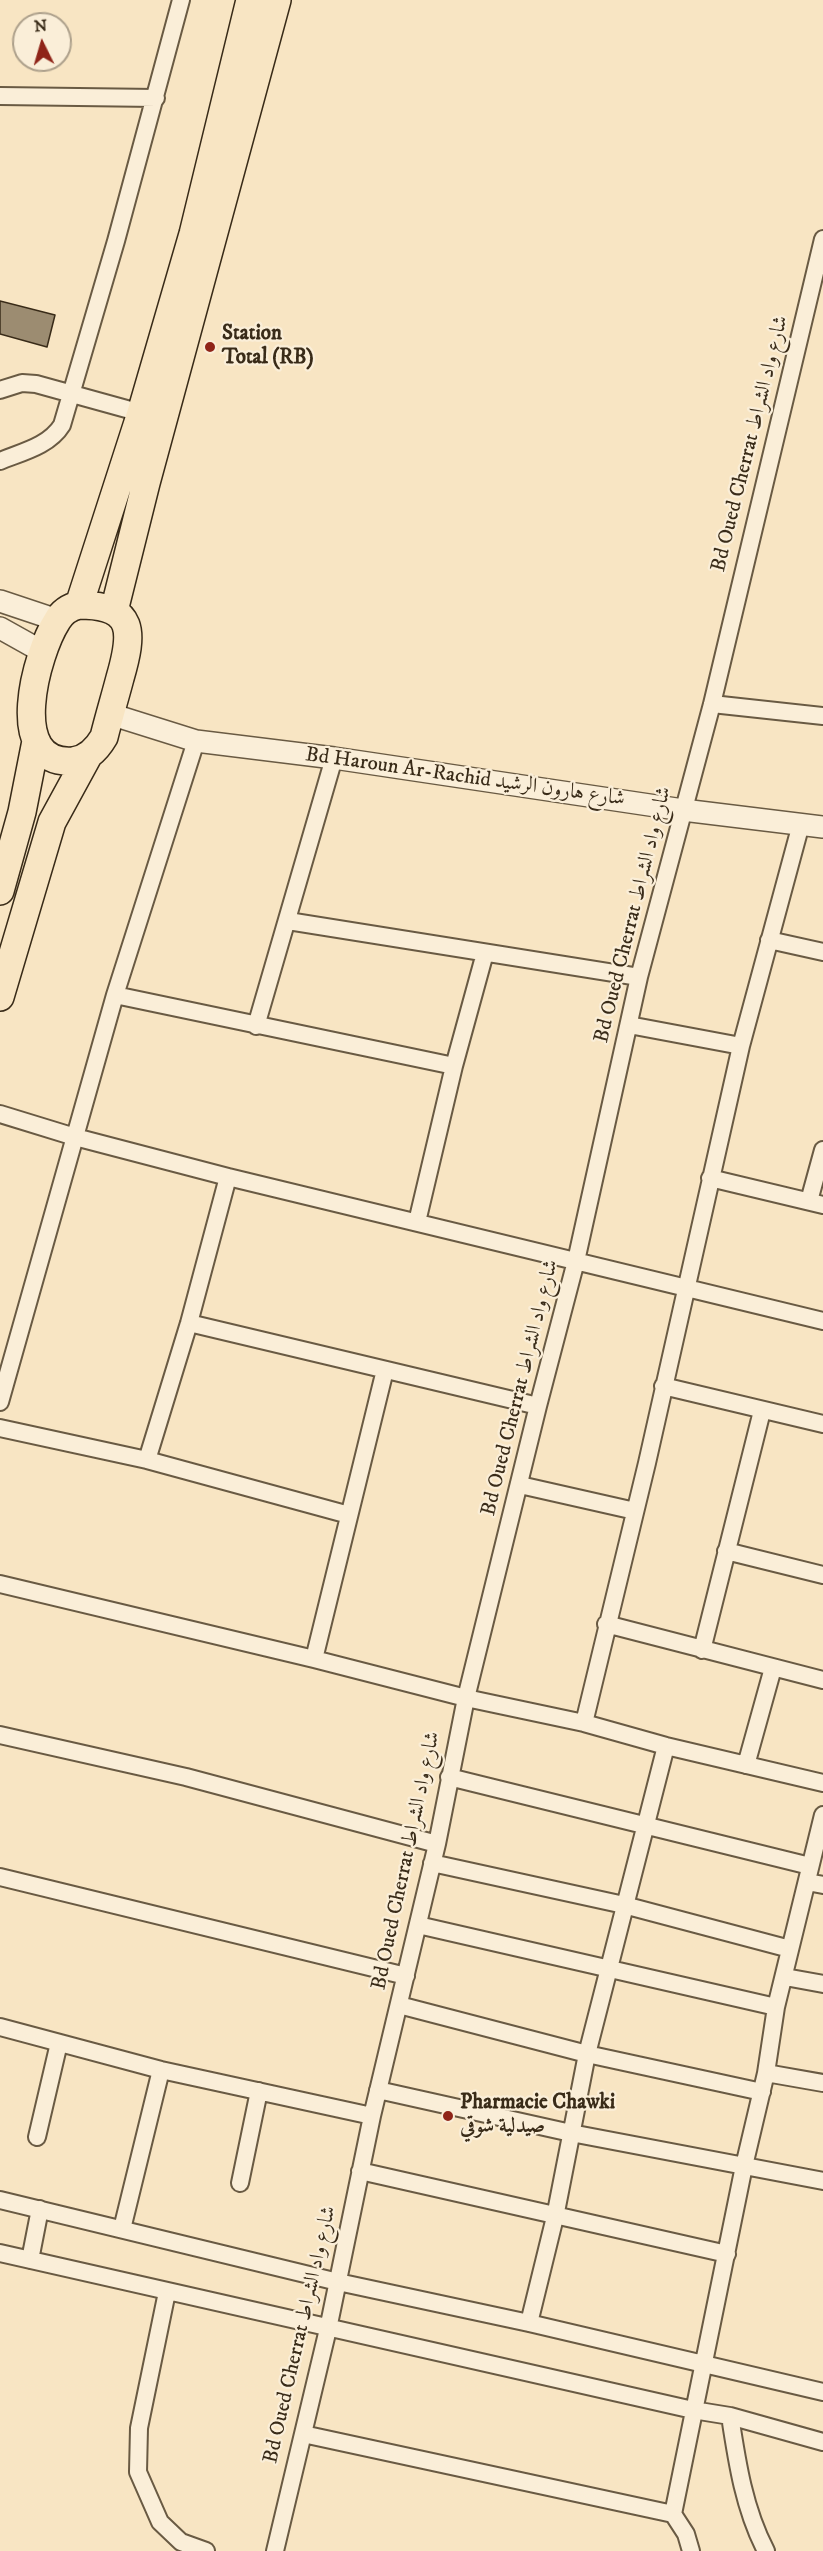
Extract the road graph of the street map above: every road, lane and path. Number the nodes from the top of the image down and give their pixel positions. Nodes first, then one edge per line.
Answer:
1 (181, 0) edge
2 (250, 0) edge
3 (277, 0) edge
4 (0, 96) edge
5 (156, 98) junction
6 (823, 239) edge
7 (0, 390) edge
8 (71, 393) junction
9 (141, 413) junction
10 (0, 461) edge
11 (0, 601) edge
12 (114, 611) junction
13 (68, 613) junction
14 (0, 628) edge
15 (43, 651) junction
16 (712, 704) junction
17 (110, 714) junction
18 (823, 716) edge
19 (36, 741) junction
20 (196, 741) junction
21 (88, 756) junction
22 (334, 758) junction
23 (683, 810) junction
24 (801, 824) junction
25 (823, 827) edge
26 (0, 891) edge
27 (288, 921) junction
28 (769, 940) junction
29 (823, 952) edge
30 (485, 953) junction
31 (639, 978) junction
32 (116, 995) junction
33 (0, 998) edge
34 (629, 1025) junction
35 (256, 1026) junction
36 (741, 1046) junction
37 (454, 1066) junction
38 (0, 1114) edge
39 (75, 1137) junction
40 (823, 1150) edge
41 (228, 1177) junction
42 (710, 1178) junction
43 (816, 1203) edge
44 (417, 1222) junction
45 (576, 1261) junction
46 (687, 1289) junction
47 (823, 1321) edge
48 (189, 1323) junction
49 (386, 1370) junction
50 (663, 1386) junction
51 (0, 1402) edge
52 (538, 1406) junction
53 (762, 1411) junction
54 (823, 1424) edge
55 (0, 1428) edge
56 (147, 1460) junction
57 (520, 1485) junction
58 (634, 1511) junction
59 (349, 1515) junction
60 (726, 1551) junction
61 (823, 1575) edge
62 (0, 1584) edge
63 (606, 1624) junction
64 (702, 1650) junction
65 (314, 1659) junction
66 (773, 1668) junction
67 (823, 1680) edge
68 (466, 1698) junction
69 (584, 1723) junction
70 (0, 1734) edge
71 (666, 1746) junction
72 (746, 1766) junction
73 (449, 1777) junction
74 (823, 1783) edge
75 (823, 1815) edge
76 (646, 1827) junction
77 (437, 1844) junction
78 (432, 1863) junction
79 (0, 1877) edge
80 (813, 1877) edge
81 (624, 1905) junction
82 (418, 1925) junction
83 (790, 1949) junction
84 (608, 1969) junction
85 (406, 1976) junction
86 (785, 1977) junction
87 (823, 1984) edge
88 (399, 2006) junction
89 (776, 2007) junction
90 (0, 2027) edge
91 (59, 2043) junction
92 (587, 2055) junction
93 (161, 2070) junction
94 (766, 2073) junction
95 (823, 2083) edge
96 (378, 2090) junction
97 (259, 2091) junction
98 (762, 2092) junction
99 (372, 2116) junction
100 (571, 2133) junction
101 (37, 2137) dead end
102 (744, 2166) junction
103 (360, 2171) junction
104 (823, 2181) edge
105 (240, 2183) dead end
106 (0, 2200) edge
107 (40, 2209) junction
108 (555, 2217) junction
109 (122, 2229) junction
110 (0, 2253) edge
111 (727, 2254) junction
112 (30, 2260) junction
113 (338, 2282) junction
114 (167, 2292) junction
115 (529, 2323) junction
116 (328, 2329) junction
117 (704, 2364) junction
118 (823, 2392) edge
119 (693, 2410) junction
120 (730, 2416) junction
121 (303, 2434) junction
122 (823, 2442) edge
123 (673, 2514) junction
124 (206, 2551) edge
125 (275, 2551) edge
126 (691, 2551) edge
127 (766, 2551) edge

1 - 5 street
2 - 9 highway
3 - 12 highway
4 - 5 street
5 - 8 street
6 - 16 street, Bd Oued Cherrat شارع واد الشراط
7 - 8 street
8 - 9 street
8 - 10 street
9 - 13 highway
11 - 13 street
12 - 13 highway
12 - 17 highway
13 - 15 highway
14 - 15 street
15 - 19 highway
16 - 18 street
16 - 23 street, Bd Oued Cherrat شارع واد الشراط
17 - 20 street, Bd Haroun Ar-Rachid شارع هارون الرشيد
17 - 21 highway
19 - 21 highway
19 - 26 highway
20 - 22 street, Bd Haroun Ar-Rachid شارع هارون الرشيد
20 - 32 street
21 - 33 highway
22 - 23 street, Bd Haroun Ar-Rachid شارع هارون الرشيد
22 - 27 street
23 - 24 street, Bd Haroun Ar-Rachid شارع هارون الرشيد
23 - 31 street, Bd Oued Cherrat شارع واد الشراط
24 - 25 street, Bd Haroun Ar-Rachid شارع هارون الرشيد
24 - 28 street
27 - 30 street
27 - 35 street
28 - 29 street
28 - 36 street
30 - 31 street
30 - 37 street
31 - 34 street, Bd Oued Cherrat شارع واد الشراط
32 - 35 street
32 - 39 street
34 - 36 street
34 - 45 street, Bd Oued Cherrat شارع واد الشراط
35 - 37 street
36 - 42 street
37 - 44 street
38 - 39 street
39 - 41 street
39 - 51 street
40 - 43 street
41 - 44 street
41 - 48 street
42 - 43 street
42 - 46 street
44 - 45 street
45 - 46 street
45 - 52 street, Bd Oued Cherrat شارع واد الشراط
46 - 47 street
46 - 50 street
48 - 49 street
48 - 56 street
49 - 52 street
49 - 59 street
50 - 53 street
50 - 58 street
52 - 57 street, Bd Oued Cherrat شارع واد الشراط
53 - 54 street
53 - 60 street
55 - 56 street
56 - 59 street
57 - 58 street
57 - 68 street, Bd Oued Cherrat شارع واد الشراط
58 - 63 street
59 - 65 street
60 - 61 street
60 - 64 street
62 - 65 street
63 - 64 street
63 - 69 street
64 - 66 street
65 - 68 street
66 - 67 street
66 - 72 street
68 - 69 street
68 - 73 street, Bd Oued Cherrat شارع واد الشراط
69 - 71 street
70 - 77 street
71 - 72 street
71 - 76 street
72 - 74 street
73 - 76 street
73 - 77 street, Bd Oued Cherrat شارع واد الشراط
75 - 80 street
76 - 80 street
76 - 81 street
77 - 78 street, Bd Oued Cherrat شارع واد الشراط
78 - 81 street
78 - 82 street, Bd Oued Cherrat شارع واد الشراط
79 - 85 street
80 - 83 street
81 - 83 street
81 - 84 street
82 - 84 street
82 - 85 street, Bd Oued Cherrat شارع واد الشراط
83 - 86 street
84 - 89 street
84 - 92 street
85 - 88 street, Bd Oued Cherrat شارع واد الشراط
86 - 87 street
86 - 89 street
88 - 92 street
88 - 96 street, Bd Oued Cherrat شارع واد الشراط
89 - 94 street
90 - 91 street
91 - 93 street
91 - 101 street
92 - 98 street
92 - 100 street
93 - 97 street
93 - 109 street
94 - 95 street
94 - 98 street
96 - 99 street, Bd Oued Cherrat شارع واد الشراط
96 - 100 street
97 - 99 street
97 - 105 street
98 - 102 street
99 - 103 street, Bd Oued Cherrat شارع واد الشراط
100 - 102 street
100 - 108 street
102 - 104 street
102 - 111 street
103 - 108 street
103 - 113 street, Bd Oued Cherrat شارع واد الشراط
106 - 107 street
107 - 109 street
107 - 112 street
108 - 111 street
108 - 115 street
109 - 113 street
110 - 112 street
111 - 117 street
112 - 114 street
113 - 115 street
113 - 116 street, Bd Oued Cherrat شارع واد الشراط
114 - 116 street
114 - 124 street
115 - 117 street
116 - 119 street
116 - 121 street, Bd Oued Cherrat شارع واد الشراط
117 - 118 street
117 - 119 street
119 - 120 street
119 - 123 street
120 - 122 street
120 - 127 street
121 - 123 street
121 - 125 street, Bd Oued Cherrat شارع واد الشراط
123 - 126 street

